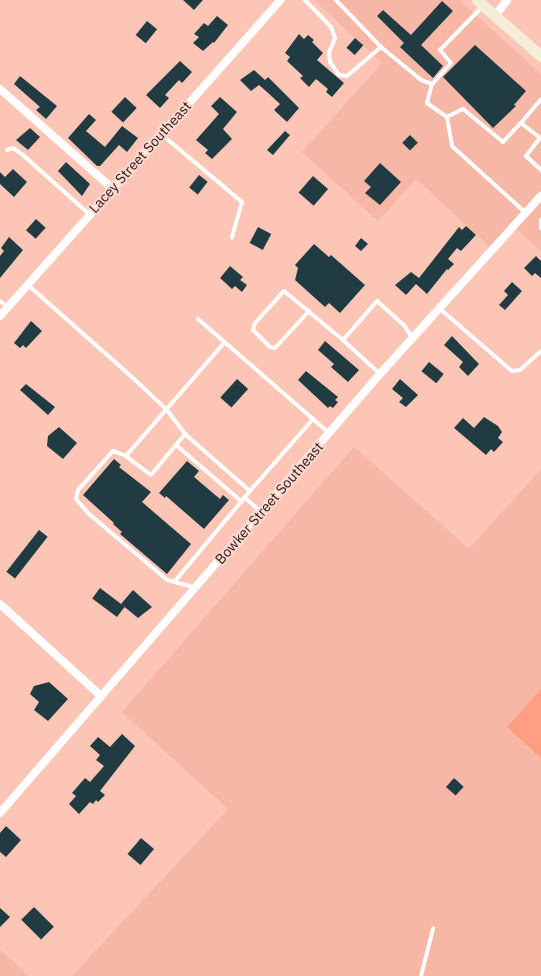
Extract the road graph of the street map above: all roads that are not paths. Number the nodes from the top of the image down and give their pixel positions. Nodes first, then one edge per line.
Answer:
1 (281, 0) edge
2 (305, 0) edge
3 (336, 0) edge
4 (507, 0) edge
5 (480, 3) edge
6 (495, 16) junction
7 (381, 47) junction
8 (541, 56) edge
9 (432, 84) junction
10 (0, 89) edge
11 (541, 99) edge
12 (447, 117) junction
13 (521, 123) junction
14 (160, 134) junction
15 (7, 150) dead end
16 (541, 170) edge
17 (112, 188) junction
18 (541, 196) edge
19 (89, 214) junction
20 (526, 214) junction
21 (541, 220) edge
22 (541, 228) edge
23 (232, 238) dead end
24 (28, 285) junction
25 (0, 301) edge
26 (8, 307) junction
27 (439, 308) junction
28 (309, 311) junction
29 (0, 316) edge
30 (198, 319) dead end
31 (412, 338) junction
32 (343, 340) junction
33 (224, 343) junction
34 (541, 351) edge
35 (380, 374) junction
36 (167, 410) junction
37 (313, 419) junction
38 (329, 433) junction
39 (185, 434) junction
40 (176, 445) junction
41 (126, 456) junction
42 (250, 491) junction
43 (244, 497) junction
44 (242, 502) junction
45 (262, 512) junction
46 (175, 582) junction
47 (196, 588) junction
48 (0, 604) edge
49 (101, 696) junction
50 (0, 813) edge
51 (433, 929) dead end
52 (421, 976) edge

1 - 14 street, Lacey Street Southeast
2 - 7 lane
3 - 7 lane
4 - 6 street
5 - 6 main road
5 - 9 lane
6 - 8 main road
7 - 9 lane
9 - 12 lane
10 - 17 street
11 - 13 lane
12 - 13 lane
12 - 20 lane
13 - 16 lane
14 - 17 street, Lacey Street Southeast
14 - 23 lane
15 - 19 lane
17 - 19 street, Lacey Street Southeast
18 - 20 street, Bowker Street Southeast
19 - 24 street, Lacey Street Southeast
20 - 27 street, Bowker Street Southeast
21 - 22 lane
24 - 26 street, Lacey Street Southeast
24 - 36 lane
25 - 26 lane
26 - 29 street, Lacey Street Southeast
27 - 31 street, Bowker Street Southeast
27 - 34 lane
28 - 28 lane
28 - 32 lane
30 - 33 lane
31 - 32 lane
31 - 35 street, Bowker Street Southeast
32 - 35 lane
33 - 36 lane
33 - 37 lane
35 - 38 street, Bowker Street Southeast
36 - 39 lane
36 - 41 lane
37 - 38 lane
37 - 42 lane
38 - 45 street, Bowker Street Southeast
39 - 40 lane
39 - 42 lane
40 - 41 lane
40 - 44 lane
41 - 46 lane
42 - 43 lane
43 - 44 lane
43 - 45 lane
44 - 46 lane
45 - 47 street, Bowker Street Southeast
46 - 47 lane
47 - 49 street, Bowker Street Southeast
48 - 49 street
49 - 50 street, Bowker Street Southeast
51 - 52 lane

